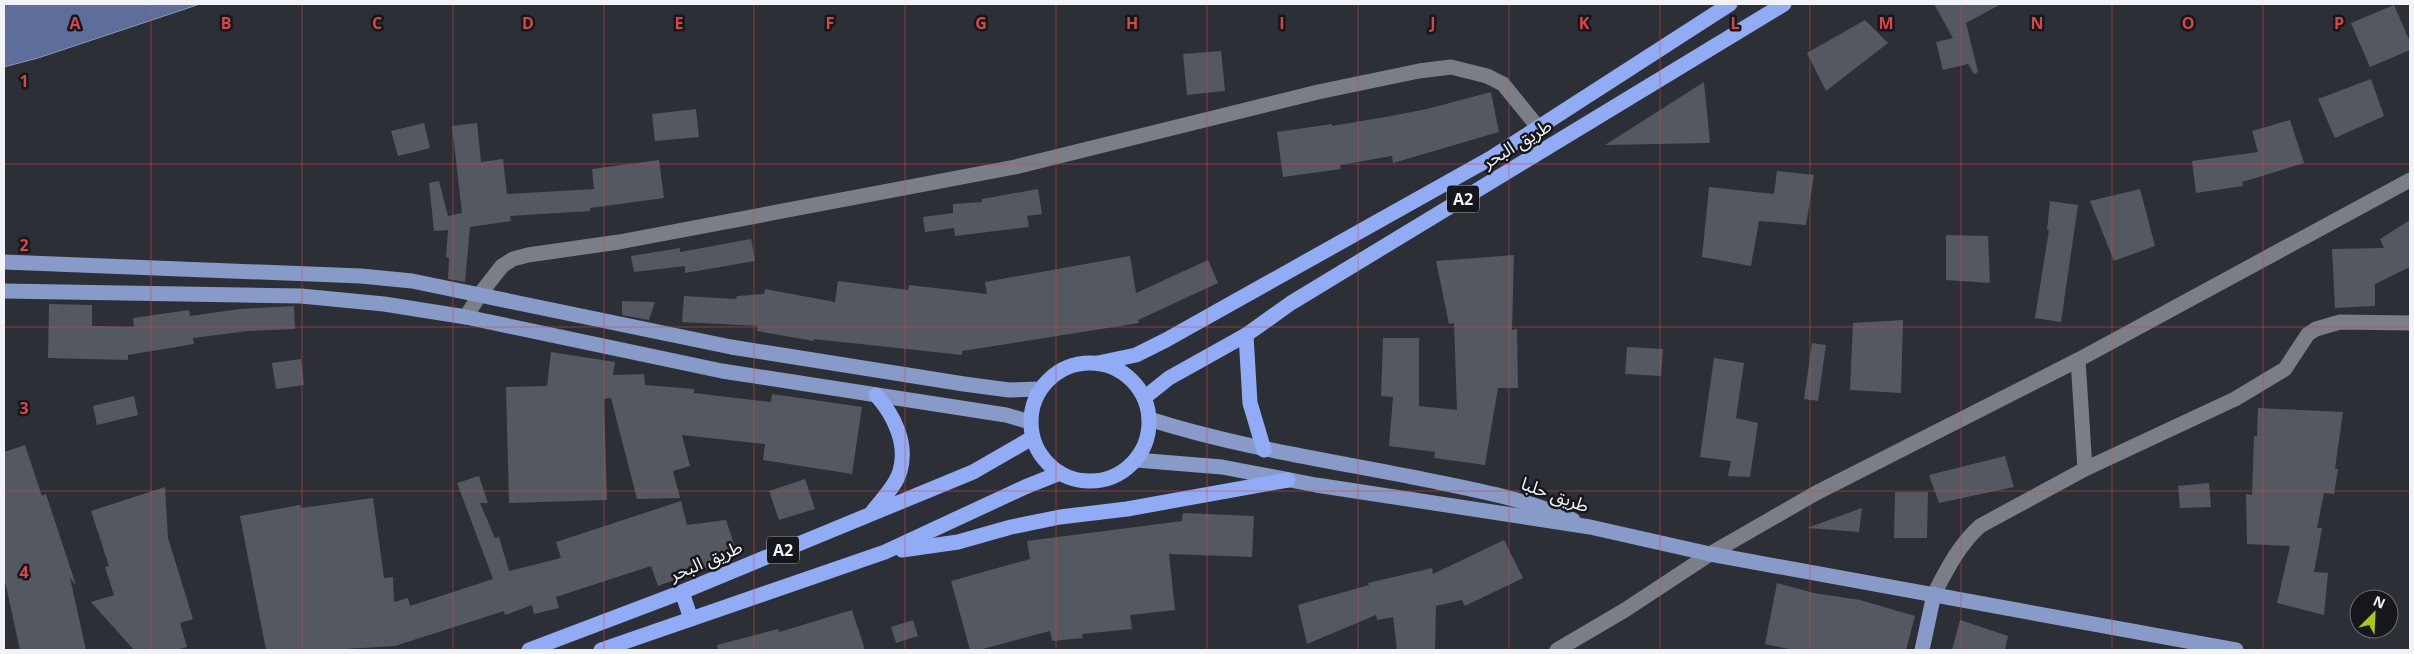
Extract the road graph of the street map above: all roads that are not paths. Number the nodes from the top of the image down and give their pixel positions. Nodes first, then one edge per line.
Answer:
1 (1730, 4) edge
2 (1784, 4) edge
3 (1537, 126) junction
4 (1492, 158) junction
5 (1504, 173) junction
6 (2410, 180) edge
7 (4, 262) edge
8 (361, 276) junction
9 (4, 291) edge
10 (480, 294) junction
11 (360, 302) junction
12 (466, 317) junction
13 (2410, 323) edge
14 (1246, 335) junction
15 (731, 347) junction
16 (2078, 360) junction
17 (1098, 363) junction
18 (722, 371) junction
19 (1040, 389) junction
20 (876, 395) junction
21 (1144, 398) junction
22 (1149, 419) junction
23 (1030, 422) junction
24 (1032, 438) junction
25 (1264, 450) junction
26 (1136, 460) junction
27 (2084, 469) junction
28 (1060, 473) junction
29 (1288, 480) junction
30 (872, 512) junction
31 (1590, 527) junction
32 (885, 552) junction
33 (1710, 554) junction
34 (682, 592) junction
35 (1934, 594) junction
36 (691, 619) junction
37 (529, 650) edge
38 (601, 650) edge
39 (1557, 650) edge
40 (1922, 650) edge
41 (2236, 650) edge

1 - 3 highway, طريق البحر / A2
2 - 5 highway, طريق البحر / A2
3 - 4 highway, طريق البحر / A2
3 - 10 street
4 - 5 highway
4 - 17 highway, طريق البحر / A2
5 - 14 highway, طريق البحر / A2
6 - 16 street
7 - 8 main road
8 - 10 main road
8 - 11 main road
9 - 11 main road
10 - 12 street
10 - 15 main road
11 - 12 main road
12 - 18 main road
13 - 27 street
14 - 21 highway, طريق البحر / A2
14 - 25 highway
15 - 18 main road
15 - 19 main road
16 - 27 street
16 - 33 street
17 - 19 highway, A2
17 - 21 highway, A2
18 - 20 main road
19 - 23 highway, A2
20 - 23 main road
20 - 30 highway
21 - 22 highway, A2
22 - 25 main road, طريق حلبا
22 - 26 highway, A2
23 - 24 highway, A2
24 - 28 highway, A2
24 - 30 highway, طريق البحر / A2
25 - 31 main road, طريق حلبا
26 - 28 highway, A2
26 - 29 main road, طريق حلبا
27 - 35 street
28 - 32 highway, A2
29 - 31 main road, طريق حلبا
29 - 32 highway
30 - 34 highway, طريق البحر / A2
31 - 33 main road
32 - 36 highway, A2
33 - 35 main road
33 - 39 street
34 - 36 highway
34 - 37 highway, طريق البحر / A2
35 - 40 main road
35 - 41 main road
36 - 38 highway, A2

